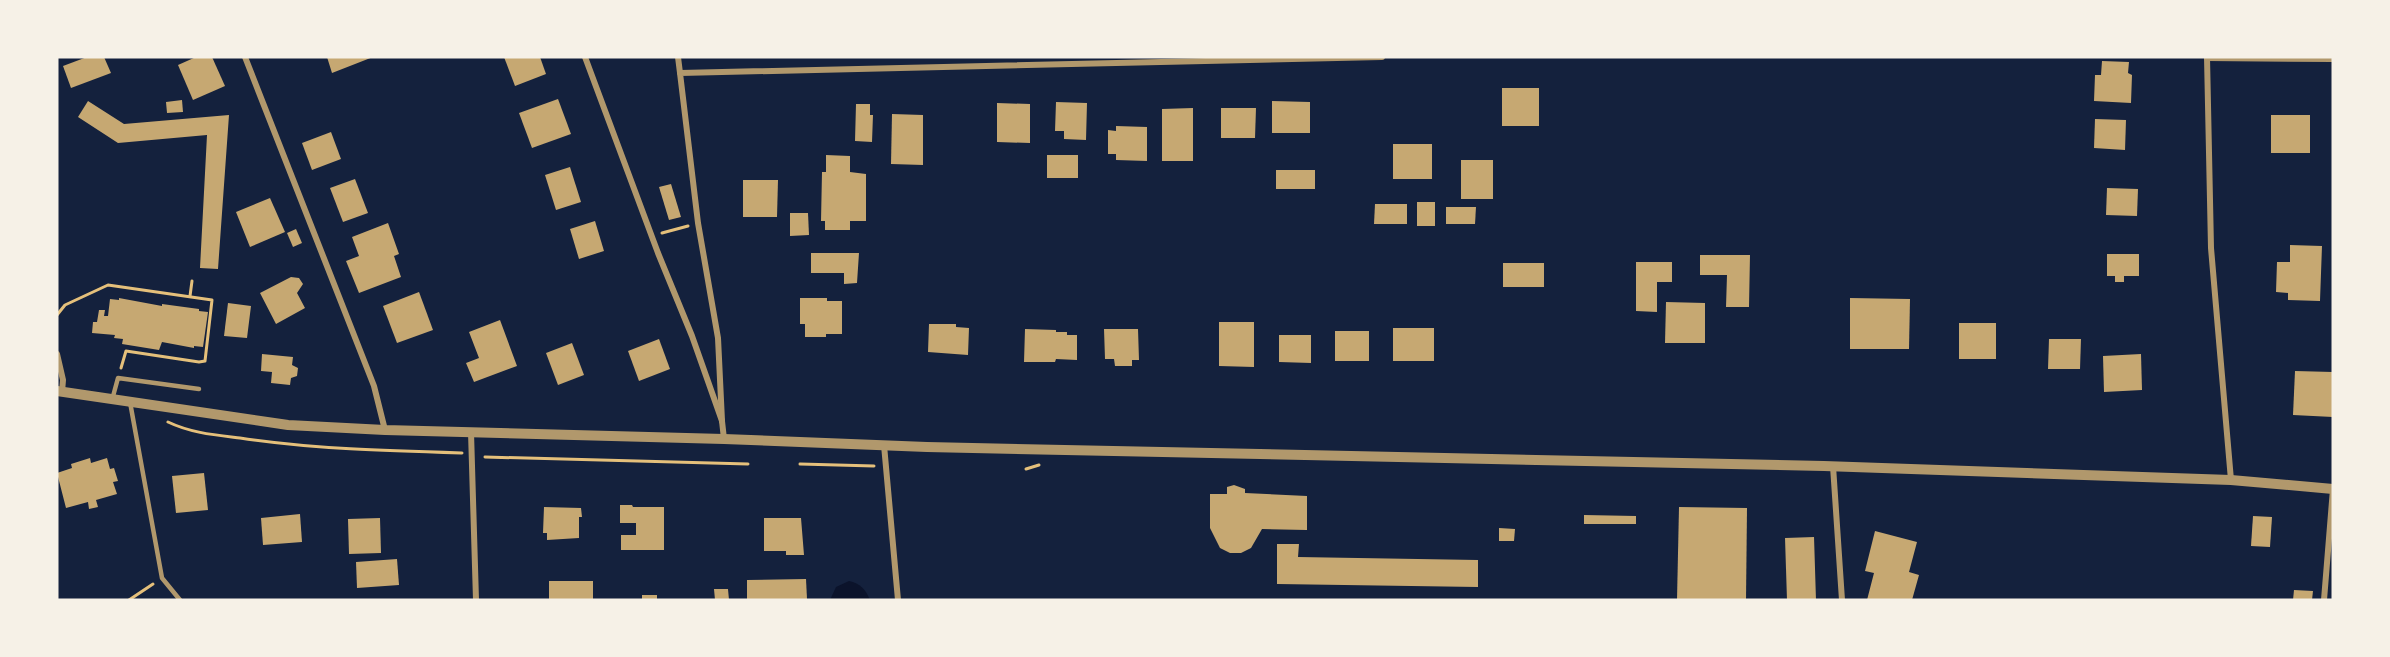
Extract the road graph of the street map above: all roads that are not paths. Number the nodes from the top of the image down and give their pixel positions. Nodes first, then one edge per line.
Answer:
1 (245, 57) edge
2 (585, 57) edge
3 (678, 57) edge
4 (1382, 57) edge
5 (2207, 57) edge
6 (2333, 59) edge
7 (1125, 60) edge
8 (680, 73) junction
9 (57, 354) edge
10 (199, 389) dead end
11 (60, 391) edge
12 (112, 400) junction
13 (130, 402) junction
14 (722, 421) junction
15 (386, 430) junction
16 (471, 432) junction
17 (724, 439) junction
18 (884, 445) junction
19 (1833, 466) junction
20 (2231, 480) junction
21 (2333, 489) edge
22 (180, 600) edge
23 (476, 600) edge
24 (898, 600) edge
25 (1842, 600) edge
26 (2324, 600) edge

1 - 15 street
2 - 14 street
3 - 8 street
4 - 7 street
5 - 6 street
5 - 20 street
7 - 8 street
8 - 14 street
9 - 11 street
10 - 12 lane
11 - 12 street
12 - 13 street
13 - 15 street
13 - 22 lane
14 - 17 street
15 - 16 street
16 - 17 street
16 - 23 street
17 - 18 street
18 - 19 street
18 - 24 street
19 - 20 street
19 - 25 street
20 - 21 street
21 - 26 street

